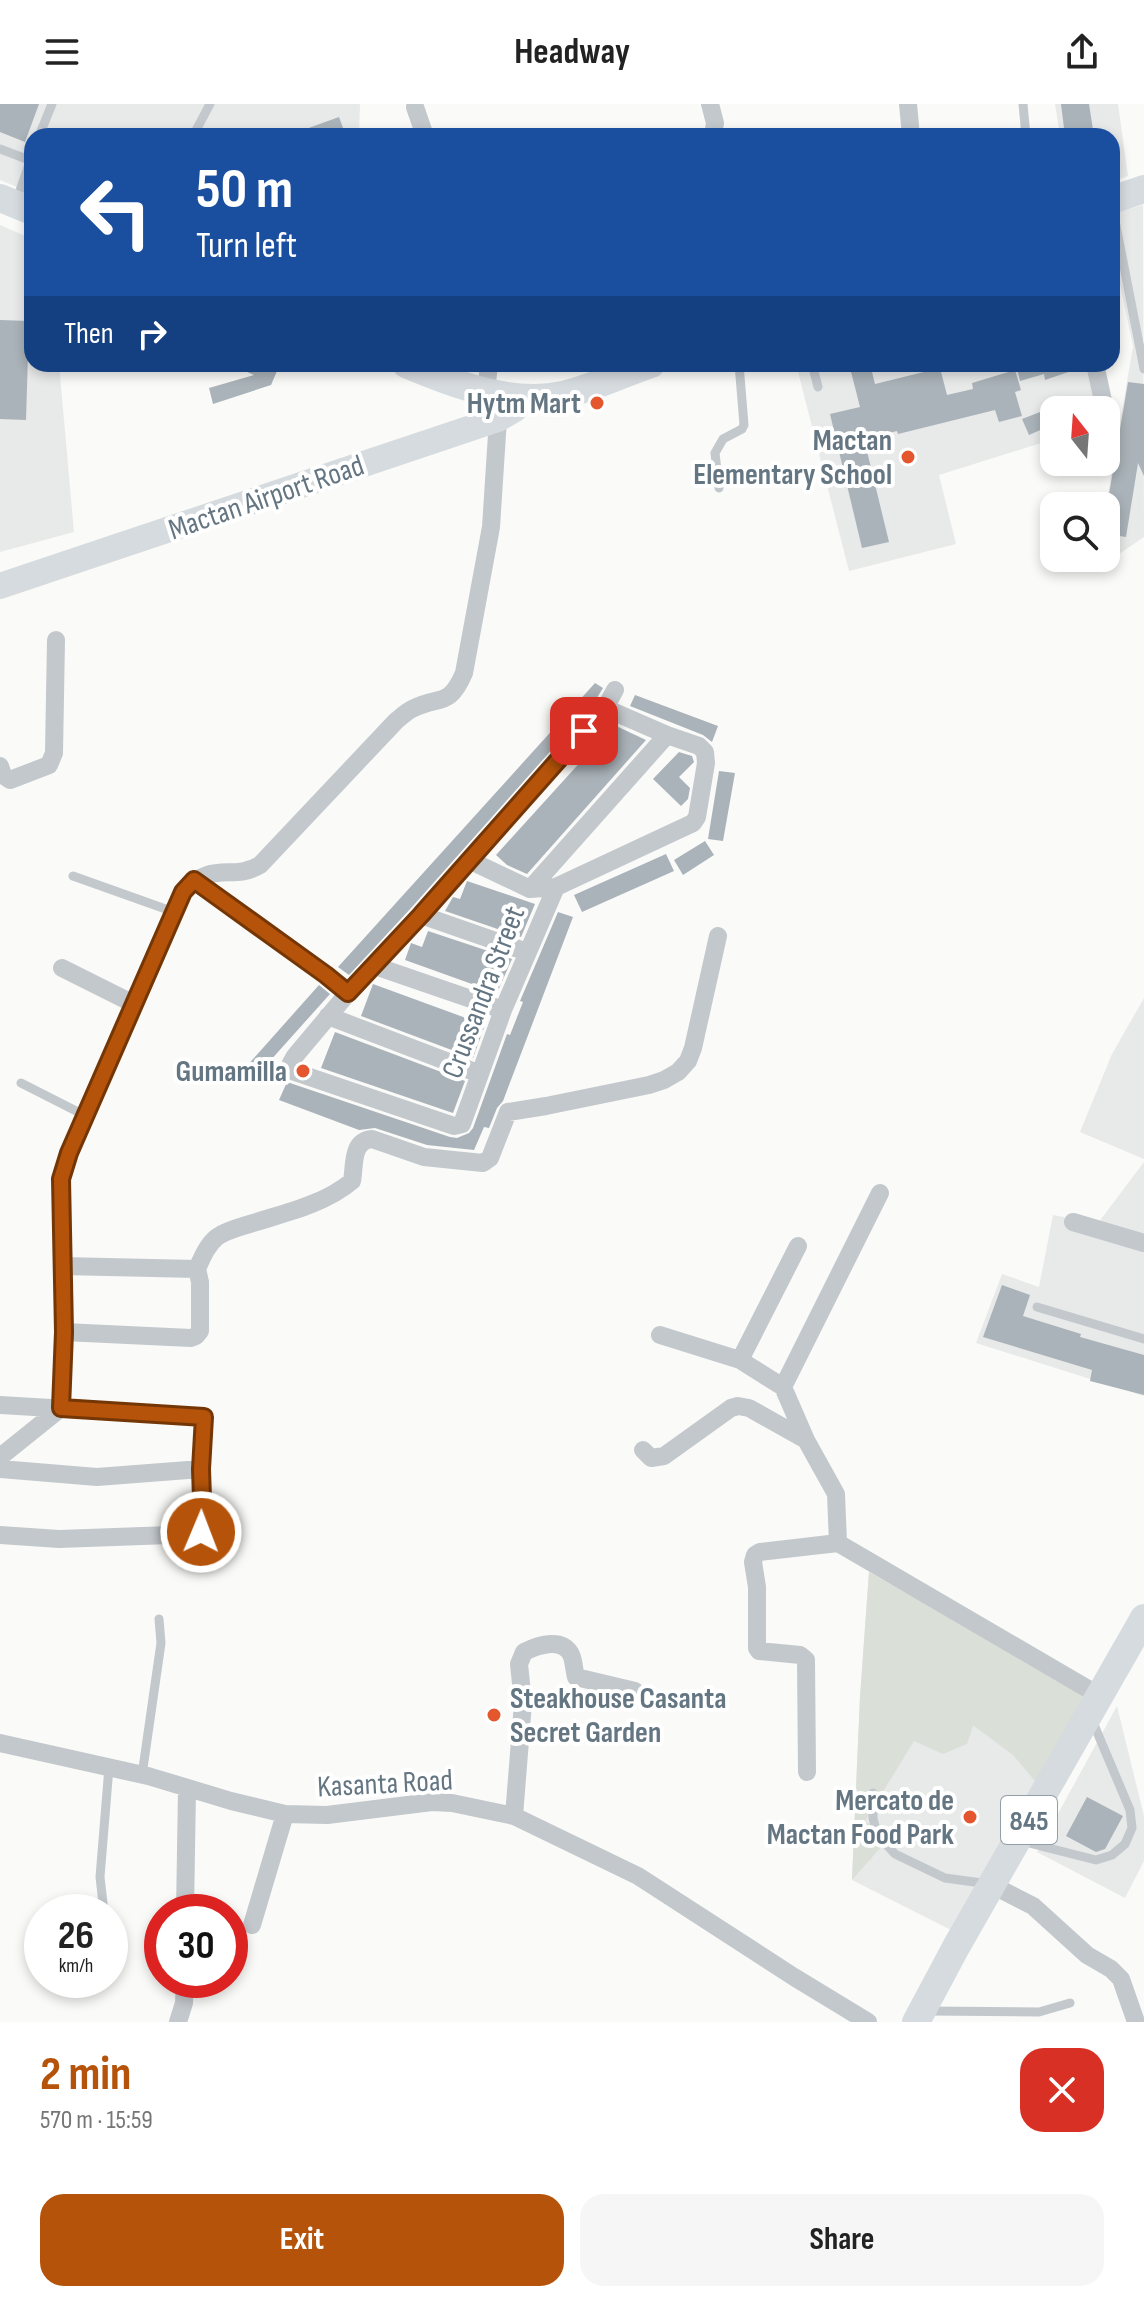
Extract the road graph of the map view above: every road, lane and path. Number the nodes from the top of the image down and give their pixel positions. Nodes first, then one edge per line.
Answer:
1 (52, 104) edge
2 (210, 104) edge
3 (710, 104) edge
4 (908, 104) edge
5 (1023, 104) edge
6 (415, 107) dead end
7 (42, 128) edge
8 (197, 128) edge
9 (422, 128) edge
10 (714, 128) edge
11 (910, 128) edge
12 (1025, 128) edge
13 (0, 149) edge
14 (24, 157) edge
15 (24, 180) edge
16 (1144, 189) edge
17 (1120, 200) edge
18 (16, 204) edge
19 (1120, 244) edge
20 (1144, 369) edge
21 (429, 372) edge
22 (488, 372) edge
23 (628, 372) edge
24 (740, 372) edge
25 (814, 372) edge
26 (1097, 372) edge
27 (818, 387) dead end
28 (486, 392) junction
29 (1102, 396) edge
30 (526, 397) junction
31 (498, 419) junction
32 (719, 488) dead end
33 (0, 586) edge
34 (56, 640) dead end
35 (615, 690) dead end
36 (605, 708) junction
37 (667, 735) junction
38 (0, 766) edge
39 (469, 860) junction
40 (73, 876) dead end
41 (194, 880) junction
42 (556, 887) junction
43 (530, 889) junction
44 (174, 912) junction
45 (421, 915) junction
46 (718, 936) dead end
47 (527, 952) junction
48 (375, 966) junction
49 (62, 968) dead end
50 (348, 993) junction
51 (134, 1004) junction
52 (503, 1010) junction
53 (328, 1016) junction
54 (480, 1074) junction
55 (21, 1083) dead end
56 (86, 1116) junction
57 (880, 1193) dead end
58 (1073, 1222) dead end
59 (1144, 1243) edge
60 (798, 1246) dead end
61 (62, 1266) junction
62 (197, 1269) junction
63 (1037, 1307) dead end
64 (64, 1332) junction
65 (660, 1335) dead end
66 (1144, 1339) edge
67 (740, 1360) junction
68 (783, 1387) junction
69 (0, 1405) edge
70 (61, 1408) junction
71 (806, 1440) junction
72 (643, 1450) dead end
73 (0, 1457) edge
74 (0, 1469) edge
75 (201, 1469) junction
76 (0, 1535) edge
77 (838, 1543) junction
78 (1144, 1618) edge
79 (159, 1619) dead end
80 (635, 1691) dead end
81 (1095, 1705) junction
82 (0, 1743) edge
83 (109, 1767) junction
84 (807, 1772) dead end
85 (142, 1775) junction
86 (187, 1789) junction
87 (873, 1793) dead end
88 (285, 1814) junction
89 (514, 1816) junction
90 (1017, 1840) junction
91 (992, 1885) junction
92 (102, 1894) edge
93 (185, 1894) edge
94 (252, 1925) dead end
95 (184, 1998) edge
96 (1070, 2003) dead end
97 (918, 2017) edge
98 (1138, 2020) edge
99 (178, 2022) edge
100 (868, 2022) edge

1 - 7 lane
2 - 8 lane
3 - 10 street
4 - 11 street
5 - 12 lane
6 - 9 street
13 - 14 lane
15 - 18 lane
16 - 17 main road
19 - 20 lane
21 - 28 main road
22 - 28 street
23 - 30 main road
24 - 32 lane
25 - 27 lane
26 - 29 street
28 - 30 main road
30 - 31 main road, Mactan Airport Road
31 - 33 main road, Mactan Airport Road
31 - 41 street
34 - 38 street
35 - 36 street
36 - 37 street
36 - 39 street
37 - 42 street
37 - 43 street
39 - 43 street
39 - 45 street
40 - 44 lane
41 - 44 street
41 - 50 street
42 - 43 street
42 - 47 street, Crussandra Street
44 - 51 street
45 - 47 street
45 - 48 street
46 - 62 street
47 - 52 street, Crussandra Street
48 - 50 street
48 - 52 street
49 - 51 street
50 - 53 street
51 - 56 street
52 - 54 street, Crussandra Street
53 - 54 street
53 - 54 street, Crussandra Street
55 - 56 lane
56 - 61 street
57 - 68 street
58 - 59 street
60 - 67 street
61 - 62 street
61 - 64 street
62 - 64 street
63 - 66 lane
64 - 70 street
65 - 67 street
67 - 68 street
68 - 71 street
69 - 70 street
70 - 73 street
70 - 75 street
71 - 72 street
71 - 77 street
74 - 75 street
75 - 76 street
77 - 81 street
77 - 84 street
78 - 81 main road, 845
79 - 85 lane
80 - 89 street
81 - 90 main road, 845
81 - 90 lane
82 - 83 street, Kasanta Road
83 - 85 street, Kasanta Road
83 - 92 lane
85 - 86 street, Kasanta Road
86 - 88 street, Kasanta Road
86 - 93 street
87 - 91 lane
88 - 89 street, Kasanta Road
88 - 94 street
89 - 100 street, Kasanta Road
90 - 91 main road, 845
91 - 97 main road, 845
91 - 98 street
95 - 99 street
96 - 97 lane

